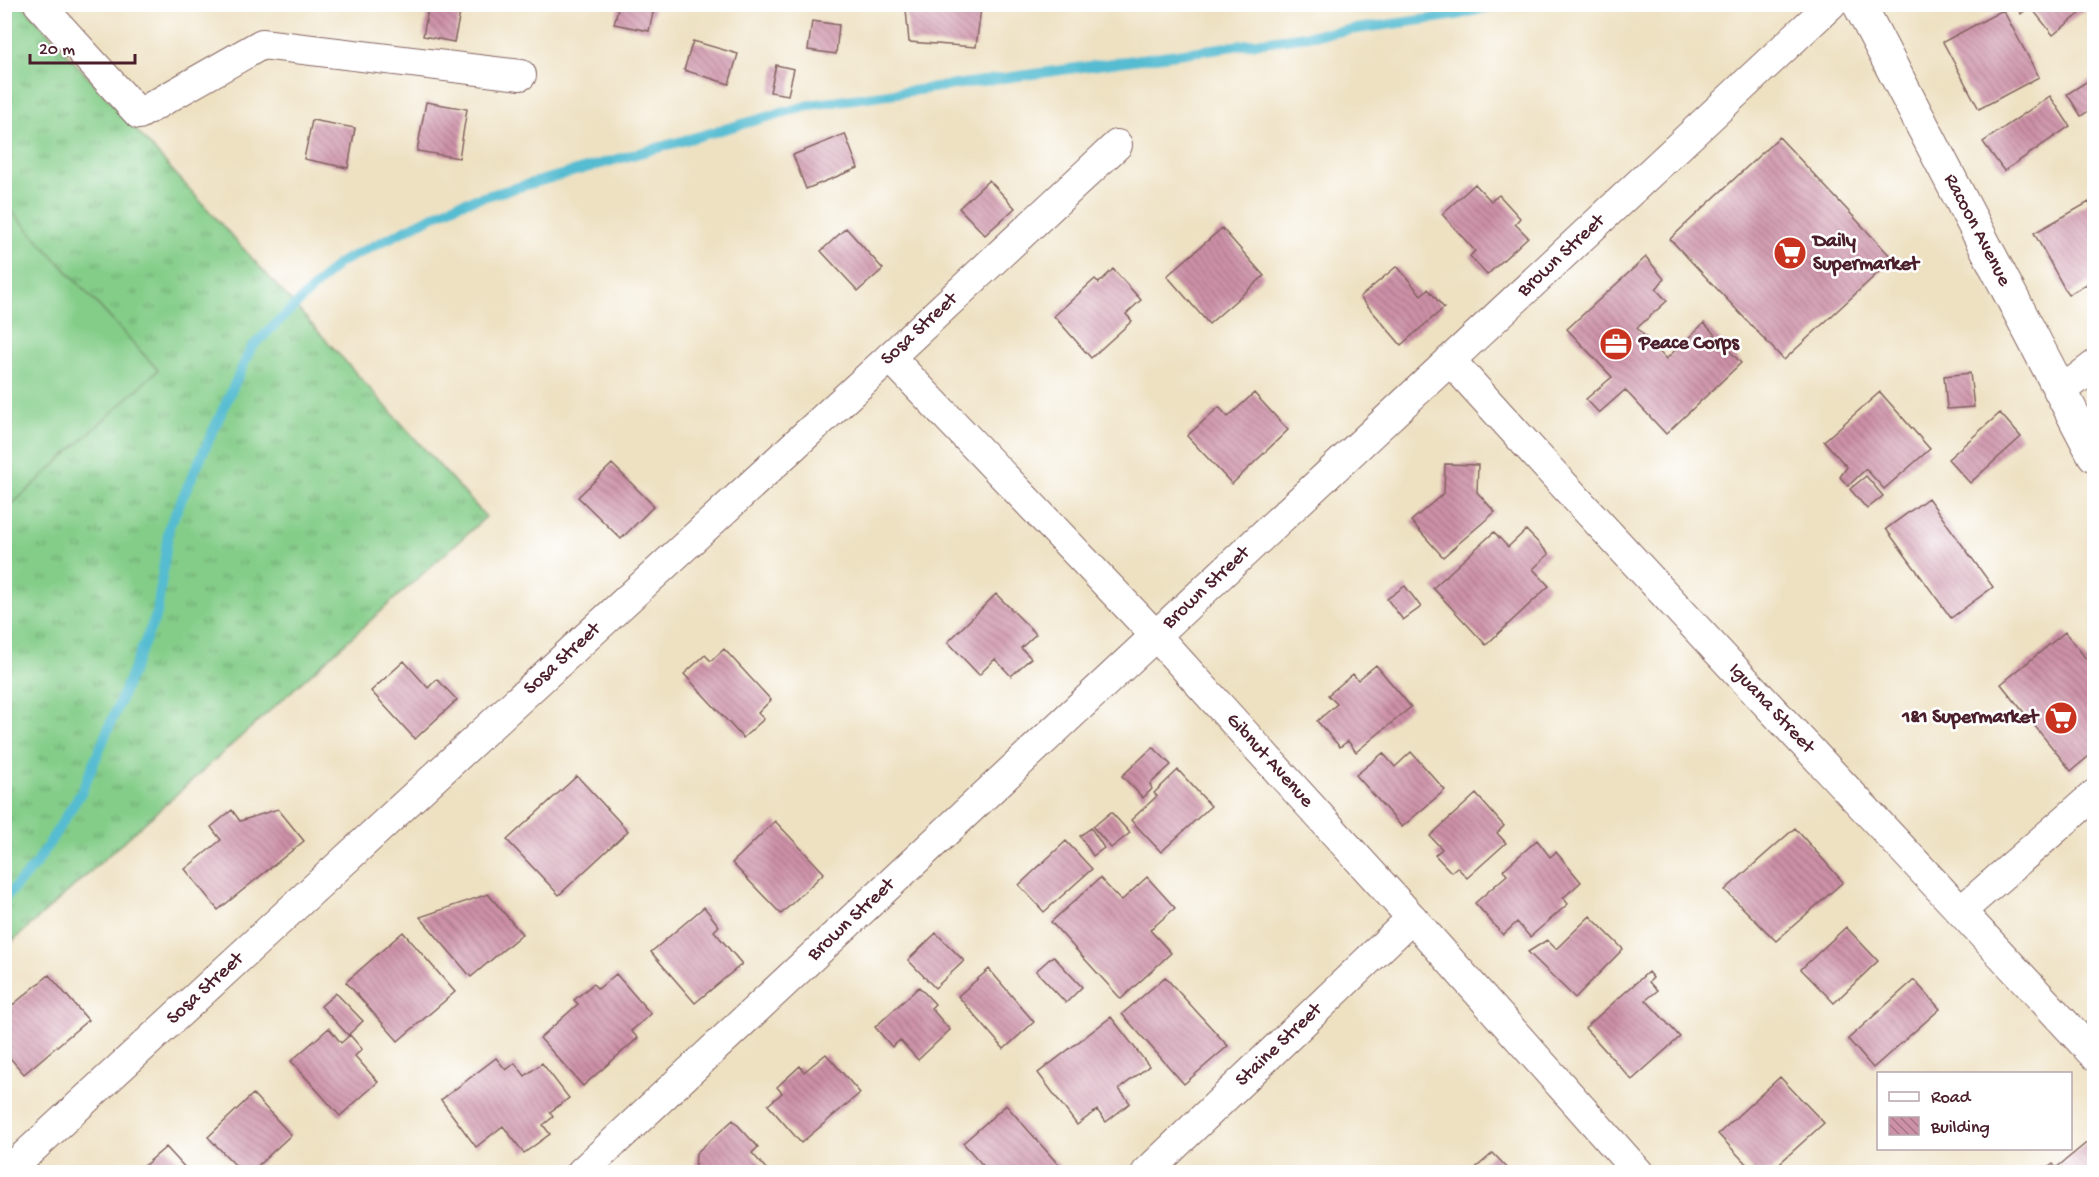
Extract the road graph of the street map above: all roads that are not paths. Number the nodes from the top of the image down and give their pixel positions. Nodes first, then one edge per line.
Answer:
1 (39, 4) edge
2 (1831, 4) edge
3 (1859, 4) edge
4 (521, 75) dead end
5 (1117, 145) dead end
6 (890, 357) junction
7 (1450, 360) junction
8 (2094, 366) edge
9 (2060, 392) junction
10 (2094, 455) edge
11 (1157, 637) junction
12 (2094, 795) edge
13 (1961, 911) junction
14 (1412, 918) junction
15 (2094, 1055) edge
16 (7, 1173) edge
17 (582, 1173) edge
18 (1147, 1173) edge
19 (1638, 1173) edge

1 - 4 street
2 - 7 street, Brown Street
3 - 9 street, Racoon Avenue
5 - 6 street, Sosa Street
6 - 11 street, Gibnut Avenue
6 - 16 street, Sosa Street
7 - 11 street, Brown Street
7 - 13 street, Iguana Street
8 - 9 street
9 - 10 street, Racoon Avenue
11 - 14 street, Gibnut Avenue
11 - 17 street, Brown Street
12 - 13 street
13 - 15 street, Iguana Street
14 - 18 street, Staine Street
14 - 19 street, Gibnut Avenue

